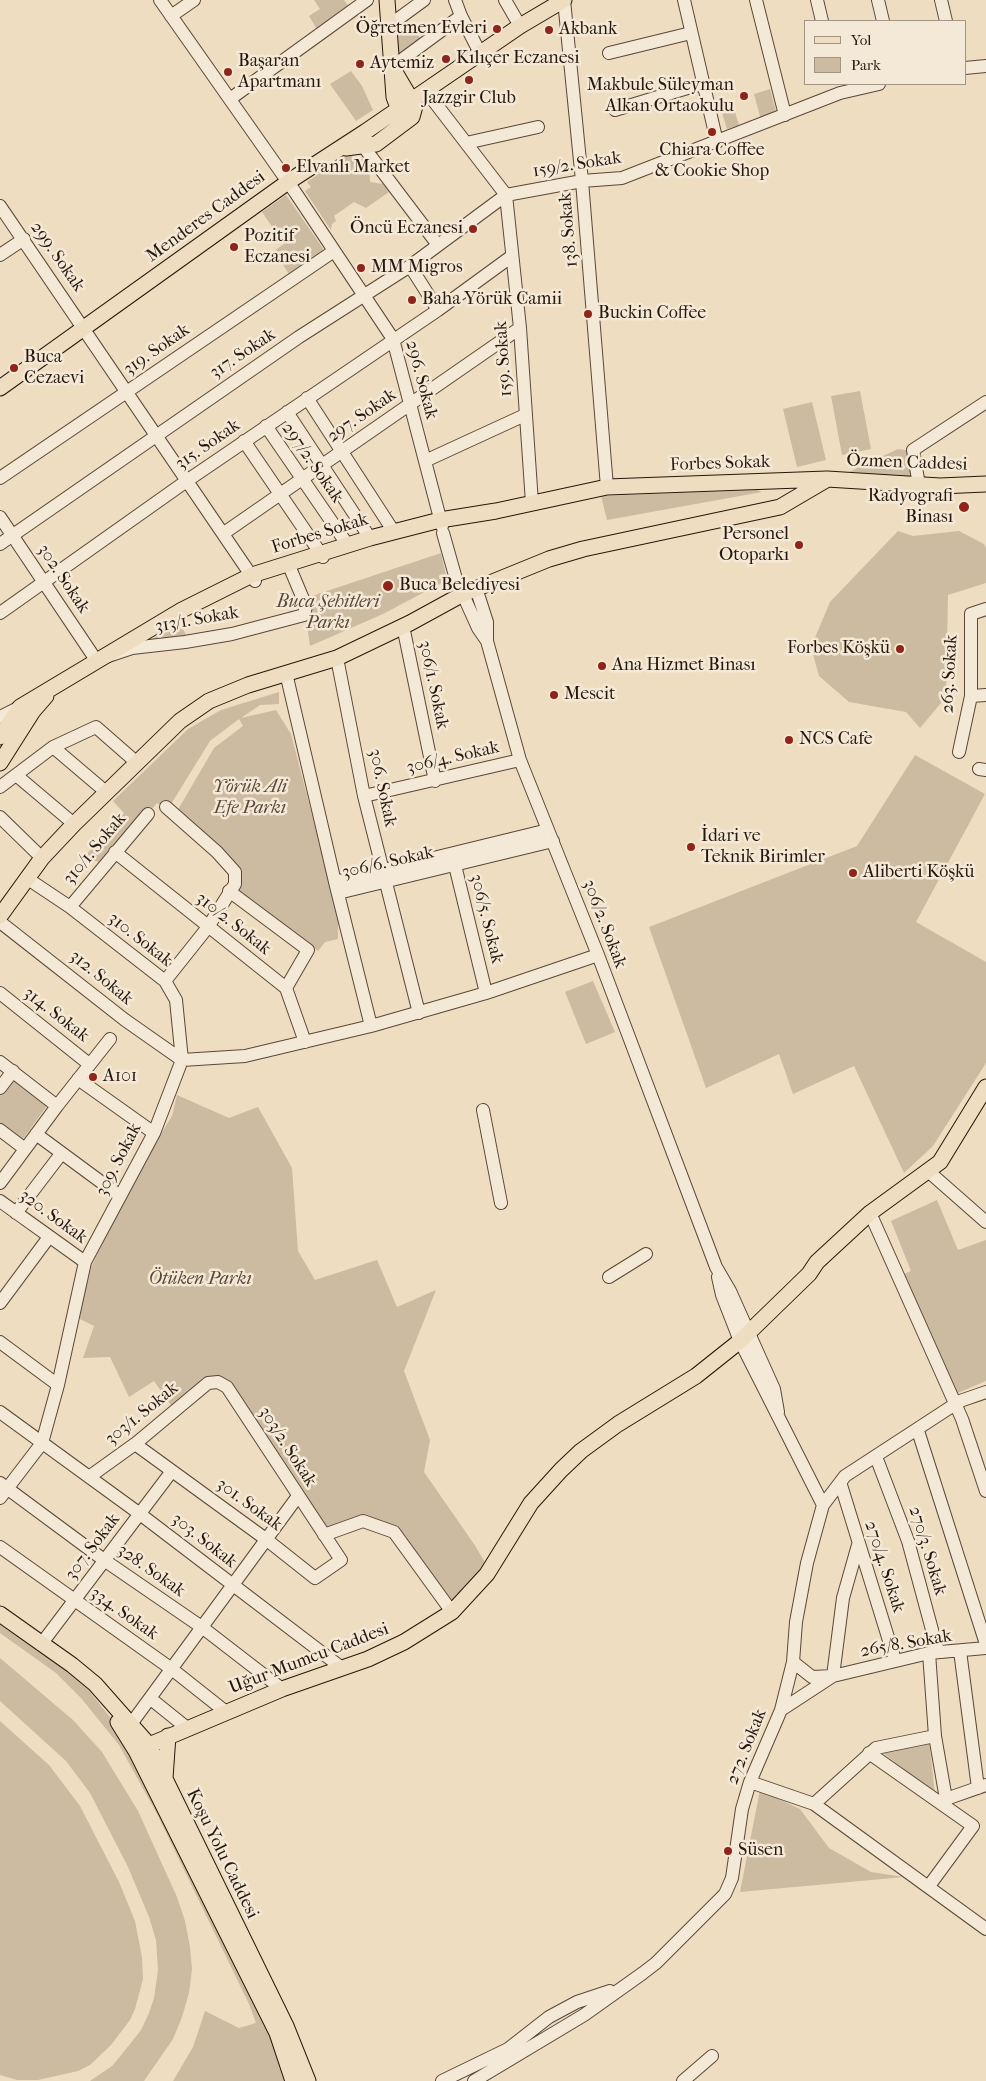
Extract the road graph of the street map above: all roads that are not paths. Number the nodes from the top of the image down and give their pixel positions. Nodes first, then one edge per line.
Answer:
1 (160, 0) edge
2 (194, 0) edge
3 (367, 0) edge
4 (387, 0) edge
5 (424, 0) edge
6 (455, 0) edge
7 (505, 0) edge
8 (564, 0) edge
9 (684, 0) edge
10 (756, 0) edge
11 (817, 0) edge
12 (878, 0) edge
13 (941, 0) edge
14 (171, 16) junction
15 (460, 16) junction
16 (822, 20) edge
17 (883, 20) edge
18 (946, 20) edge
19 (520, 26) junction
20 (388, 27) junction
21 (691, 33) junction
22 (480, 53) junction
23 (609, 53) dead end
24 (986, 66) edge
25 (392, 67) junction
26 (966, 68) edge
27 (704, 83) junction
28 (869, 85) edge
29 (839, 88) edge
30 (426, 91) junction
31 (230, 99) junction
32 (405, 105) junction
33 (615, 110) dead end
34 (785, 114) junction
35 (538, 127) dead end
36 (717, 142) junction
37 (466, 143) junction
38 (363, 146) junction
39 (341, 149) junction
40 (582, 181) junction
41 (288, 182) junction
42 (506, 195) junction
43 (0, 206) edge
44 (24, 239) junction
45 (438, 245) junction
46 (334, 251) junction
47 (0, 255) edge
48 (512, 256) junction
49 (410, 266) junction
50 (364, 294) junction
51 (438, 310) junction
52 (84, 328) junction
53 (520, 328) junction
54 (393, 339) junction
55 (0, 388) edge
56 (128, 391) junction
57 (307, 398) junction
58 (986, 402) edge
59 (411, 404) junction
60 (287, 412) junction
61 (524, 415) junction
62 (266, 426) junction
63 (157, 434) junction
64 (244, 441) junction
65 (342, 452) junction
66 (425, 461) junction
67 (323, 465) junction
68 (0, 478) edge
69 (303, 479) junction
70 (827, 479) junction
71 (188, 480) junction
72 (986, 484) edge
73 (920, 485) junction
74 (607, 487) junction
75 (281, 494) junction
76 (532, 503) junction
77 (0, 517) edge
78 (442, 526) junction
79 (394, 532) junction
80 (224, 533) junction
81 (13, 535) junction
82 (370, 538) junction
83 (0, 544) edge
84 (348, 544) junction
85 (321, 555) junction
86 (290, 568) junction
87 (254, 578) junction
88 (45, 582) junction
89 (470, 591) junction
90 (986, 608) edge
91 (0, 614) edge
92 (403, 626) junction
93 (337, 658) junction
94 (96, 660) junction
95 (286, 673) junction
96 (54, 687) junction
97 (986, 695) edge
98 (970, 696) junction
99 (20, 707) junction
100 (0, 718) edge
101 (3, 743) edge
102 (53, 748) junction
103 (959, 752) dead end
104 (520, 760) junction
105 (0, 762) edge
106 (136, 762) junction
107 (16, 774) junction
108 (435, 781) junction
109 (0, 787) edge
110 (106, 792) junction
111 (364, 796) junction
112 (166, 807) dead end
113 (148, 814) dead end
114 (0, 817) edge
115 (74, 824) junction
116 (550, 835) junction
117 (115, 852) junction
118 (42, 858) junction
119 (453, 860) junction
120 (384, 877) junction
121 (28, 879) junction
122 (337, 888) junction
123 (229, 892) junction
124 (70, 907) junction
125 (0, 916) edge
126 (0, 922) edge
127 (208, 928) junction
128 (598, 955) junction
129 (165, 981) junction
130 (286, 988) junction
131 (0, 993) edge
132 (486, 993) junction
133 (419, 1013) junction
134 (371, 1026) junction
135 (110, 1039) dead end
136 (305, 1042) junction
137 (182, 1060) junction
138 (0, 1062) edge
139 (90, 1064) junction
140 (13, 1071) junction
141 (78, 1079) junction
142 (986, 1087) edge
143 (0, 1088) edge
144 (57, 1106) junction
145 (483, 1110) dead end
146 (0, 1130) edge
147 (154, 1132) junction
148 (36, 1134) junction
149 (26, 1149) junction
150 (61, 1154) junction
151 (928, 1171) junction
152 (0, 1182) edge
153 (120, 1196) junction
154 (0, 1201) edge
155 (501, 1203) dead end
156 (870, 1212) junction
157 (16, 1213) junction
158 (986, 1222) edge
159 (49, 1238) junction
160 (646, 1254) dead end
161 (85, 1262) junction
162 (610, 1277) dead end
163 (0, 1303) edge
164 (743, 1335) junction
165 (0, 1342) edge
166 (218, 1382) joint
167 (58, 1385) junction
168 (986, 1392) edge
169 (986, 1401) edge
170 (956, 1409) junction
171 (0, 1412) edge
172 (920, 1434) junction
173 (42, 1443) junction
174 (135, 1444) junction
175 (878, 1462) junction
176 (172, 1471) junction
177 (89, 1477) junction
178 (841, 1485) junction
179 (3, 1490) edge
180 (986, 1491) edge
181 (298, 1496) junction
182 (823, 1506) junction
183 (140, 1514) junction
184 (324, 1535) junction
185 (267, 1540) junction
186 (858, 1546) junction
187 (0, 1547) edge
188 (104, 1560) junction
189 (341, 1560) joint
190 (233, 1586) junction
191 (74, 1601) junction
192 (452, 1612) junction
193 (0, 1614) edge
194 (203, 1628) junction
195 (42, 1643) junction
196 (986, 1644) edge
197 (986, 1648) edge
198 (960, 1651) junction
199 (934, 1652) junction
200 (895, 1660) junction
201 (793, 1662) junction
202 (342, 1668) junction
203 (173, 1670) junction
204 (833, 1676) junction
205 (282, 1689) junction
206 (151, 1699) junction
207 (781, 1710) junction
208 (226, 1712) junction
209 (127, 1726) junction
210 (187, 1728) junction
211 (168, 1736) junction
212 (935, 1736) junction
213 (144, 1751) junction
214 (869, 1753) junction
215 (165, 1780) junction
216 (750, 1782) junction
217 (982, 1786) edge
218 (944, 1801) junction
219 (814, 1804) junction
220 (929, 1886) junction
221 (986, 1929) edge
222 (712, 2056) dead end
223 (491, 2064) junction
224 (293, 2081) edge
225 (308, 2081) edge
226 (442, 2081) edge
227 (474, 2081) edge
228 (683, 2081) edge

1 - 14 street, 296. Sokak
2 - 14 street
3 - 31 street
4 - 20 main road
5 - 20 street
6 - 15 street
7 - 19 street
8 - 19 main road, Menderes Caddesi
8 - 40 street, 138. Sokak
9 - 21 street
10 - 34 street
11 - 16 street
12 - 17 street
13 - 18 street
14 - 31 street, 296. Sokak
15 - 22 street
15 - 25 street
19 - 22 main road, Menderes Caddesi
20 - 25 main road
21 - 23 street
21 - 27 street
22 - 30 main road, Menderes Caddesi
24 - 26 street
25 - 32 main road
27 - 33 street
27 - 36 street
28 - 29 street, 159/2. Sokak
29 - 34 street, 159/2. Sokak
30 - 32 main road, Menderes Caddesi
30 - 37 street
31 - 41 street, 296. Sokak
32 - 38 main road
32 - 39 main road, Menderes Caddesi
34 - 36 street, 159/2. Sokak
35 - 37 street
36 - 40 street, 159/2. Sokak
37 - 42 street
38 - 39 main road
38 - 45 street
39 - 41 main road, Menderes Caddesi
40 - 42 street, 159/2. Sokak
40 - 74 street, 138. Sokak
41 - 46 street, 296. Sokak
41 - 52 main road, Menderes Caddesi
42 - 45 street, 317. Sokak
42 - 48 street, 159. Sokak
43 - 44 street, 299. Sokak
44 - 47 street
44 - 52 street, 299. Sokak
45 - 49 street, 317. Sokak
46 - 50 street, 296. Sokak
46 - 56 street, 319. Sokak
48 - 51 street, 315. Sokak
48 - 53 street, 159. Sokak
49 - 50 street, 317. Sokak
49 - 51 street
50 - 54 street, 296. Sokak
50 - 63 street, 317. Sokak
51 - 54 street, 315. Sokak
52 - 55 main road, Menderes Caddesi
52 - 56 street, 299. Sokak
53 - 59 street, 297. Sokak
53 - 61 street, 159. Sokak
54 - 57 street, 315. Sokak
54 - 59 street, 296. Sokak
56 - 63 street, 299. Sokak
56 - 68 street, 319. Sokak
57 - 60 street, 315. Sokak
57 - 65 street
58 - 73 street
59 - 65 street, 297. Sokak
59 - 66 street, 296. Sokak
60 - 62 street, 315. Sokak
60 - 67 street
61 - 66 street
61 - 76 street, 159. Sokak
62 - 64 street, 315. Sokak
62 - 69 street, 297/2. Sokak
63 - 71 street, 299. Sokak
63 - 81 street, 317. Sokak
64 - 71 street, 315. Sokak
64 - 75 street
65 - 67 street, 297. Sokak
65 - 79 street
66 - 78 street, 296. Sokak
67 - 69 street, 297. Sokak
67 - 82 street
69 - 75 street, 297. Sokak
69 - 84 street, 297/2. Sokak
70 - 73 main road, Özmen Caddesi
70 - 74 main road, Forbes Sokak
70 - 89 main road
71 - 80 street, 299. Sokak
71 - 88 street, 315. Sokak
72 - 73 main road, Özmen Caddesi
74 - 76 main road, Forbes Sokak
75 - 80 street, 297. Sokak
75 - 85 street
76 - 78 main road, Forbes Sokak
77 - 81 street, 302. Sokak
78 - 79 main road, Forbes Sokak
78 - 85 main road, Forbes Sokak
78 - 89 street, 296. Sokak
79 - 82 main road, Forbes Sokak
80 - 87 street, 299. Sokak
81 - 83 street, 317. Sokak
81 - 88 street, 302. Sokak
82 - 84 main road, Forbes Sokak
84 - 85 main road, Forbes Sokak
85 - 86 main road, Forbes Sokak
85 - 87 main road, Forbes Sokak
86 - 87 main road, Forbes Sokak
86 - 94 street, 313/1. Sokak
87 - 94 main road, Forbes Sokak
88 - 91 street, 315. Sokak
88 - 94 street, 302. Sokak
89 - 92 main road
89 - 104 street, 306/2. Sokak
90 - 98 street, 263. Sokak
92 - 93 main road
92 - 108 street, 306/1. Sokak
93 - 95 main road
93 - 111 street, 306. Sokak
94 - 96 main road, Forbes Sokak
95 - 106 main road
95 - 122 street
96 - 99 main road, Forbes Sokak
96 - 101 main road
97 - 98 street
98 - 103 street, 263. Sokak
99 - 100 street, Forbes Sokak
99 - 101 main road, Forbes Sokak
101 - 105 main road
102 - 106 street
102 - 107 street
102 - 110 street
104 - 108 street, 306/4. Sokak
104 - 116 street, 306/2. Sokak
106 - 110 main road
107 - 109 street
107 - 115 street
108 - 111 street, 306/4. Sokak
110 - 115 main road
111 - 120 street, 306. Sokak
112 - 123 street
113 - 117 street, 310/1. Sokak
114 - 118 street
115 - 118 main road
116 - 119 street, 306/6. Sokak
116 - 128 street, 306/2. Sokak
117 - 124 street, 310/1. Sokak
117 - 127 street, 310/2. Sokak
118 - 121 main road
119 - 120 street, 306/6. Sokak
119 - 132 street, 306/5. Sokak
120 - 122 street, 306/6. Sokak
120 - 133 street, 306. Sokak
121 - 124 street, 310. Sokak
121 - 125 main road
122 - 134 street
123 - 127 street
123 - 130 street
124 - 129 street, 310. Sokak
126 - 137 street, 312. Sokak
127 - 129 street
127 - 130 street, 310/2. Sokak
128 - 132 street
128 - 164 street, 306/2. Sokak
129 - 137 street, 310. Sokak
130 - 136 street
131 - 139 street, 314. Sokak
132 - 133 street
133 - 134 street
134 - 136 street
135 - 139 street
136 - 137 street
137 - 147 street, 309. Sokak
138 - 140 street
139 - 141 street
140 - 143 street
140 - 144 street
141 - 144 street
141 - 147 street
142 - 151 main road, Uğur Mumcu Caddesi
144 - 148 street
145 - 155 street
146 - 149 street
147 - 153 street, 309. Sokak
148 - 149 street
148 - 150 street
149 - 152 street
150 - 153 street
150 - 157 street
151 - 156 main road, Uğur Mumcu Caddesi
151 - 158 street
153 - 161 street, 309. Sokak
154 - 157 street, 320. Sokak
156 - 164 main road, Uğur Mumcu Caddesi
156 - 170 street
157 - 159 street, 320. Sokak
159 - 161 street, 320. Sokak
159 - 163 street
160 - 162 street
161 - 167 street, 309. Sokak
164 - 182 street, 306/2. Sokak
164 - 192 main road, Uğur Mumcu Caddesi
165 - 167 street
166 - 174 street, 303/1. Sokak
166 - 181 street, 303/2. Sokak
167 - 173 street, 309. Sokak
168 - 170 street
169 - 170 street
170 - 172 street, 272. Sokak
170 - 178 street, 272. Sokak
170 - 180 street
171 - 173 street, 303. Sokak
172 - 175 street, 272. Sokak
172 - 196 street
173 - 177 street, 303. Sokak
173 - 179 street, 309. Sokak
174 - 176 street, 301. Sokak
174 - 177 street, 303/1. Sokak
175 - 178 street, 272. Sokak
175 - 199 street, 270/3. Sokak
176 - 183 street, 307. Sokak
176 - 185 street, 301. Sokak
177 - 183 street, 303. Sokak
178 - 182 street, 272. Sokak
178 - 186 street, 270/4. Sokak
179 - 188 street, 328. Sokak
181 - 184 street, 303/2. Sokak
181 - 185 street
182 - 201 street, 272. Sokak
183 - 188 street, 307. Sokak
183 - 190 street, 303. Sokak
184 - 189 street, 303/2. Sokak
184 - 192 street
185 - 189 street, 301. Sokak
185 - 190 street
186 - 200 street, 270/4. Sokak
186 - 204 street
187 - 191 street, 334. Sokak
188 - 191 street, 307. Sokak
188 - 194 street, 328. Sokak
190 - 194 street
190 - 202 street, 303. Sokak
191 - 195 street, 307. Sokak
191 - 203 street, 334. Sokak
192 - 202 main road, Uğur Mumcu Caddesi
193 - 195 main road, Koşu Yolu Caddesi
194 - 203 street
194 - 205 street, 328. Sokak
195 - 209 main road, Koşu Yolu Caddesi
197 - 198 street, 265/8. Sokak
198 - 199 street, 265/8. Sokak
198 - 217 street
199 - 200 street, 265/8. Sokak
199 - 212 street, 270/3. Sokak
200 - 204 street, 265/8. Sokak
201 - 204 street, 265/8. Sokak
201 - 207 street, 272. Sokak
202 - 205 main road, Uğur Mumcu Caddesi
203 - 206 street
203 - 208 street, 334. Sokak
204 - 207 street, 265/8. Sokak
205 - 208 main road, Uğur Mumcu Caddesi
206 - 209 street
206 - 210 street
207 - 216 street, 272. Sokak
208 - 210 main road, Uğur Mumcu Caddesi
209 - 213 main road, Koşu Yolu Caddesi
210 - 211 main road, Uğur Mumcu Caddesi
211 - 213 main road, Uğur Mumcu Caddesi
211 - 215 main road
212 - 214 street
212 - 218 street, 270/3. Sokak
213 - 215 main road, Koşu Yolu Caddesi
213 - 224 main road, Koşu Yolu Caddesi
214 - 218 street
214 - 219 street
215 - 225 main road, Koşu Yolu Caddesi
216 - 219 street
216 - 223 street, 272. Sokak
217 - 218 street
218 - 220 street
219 - 220 street
220 - 221 street
222 - 228 street
223 - 226 street, 272. Sokak
223 - 227 street, 272. Sokak

